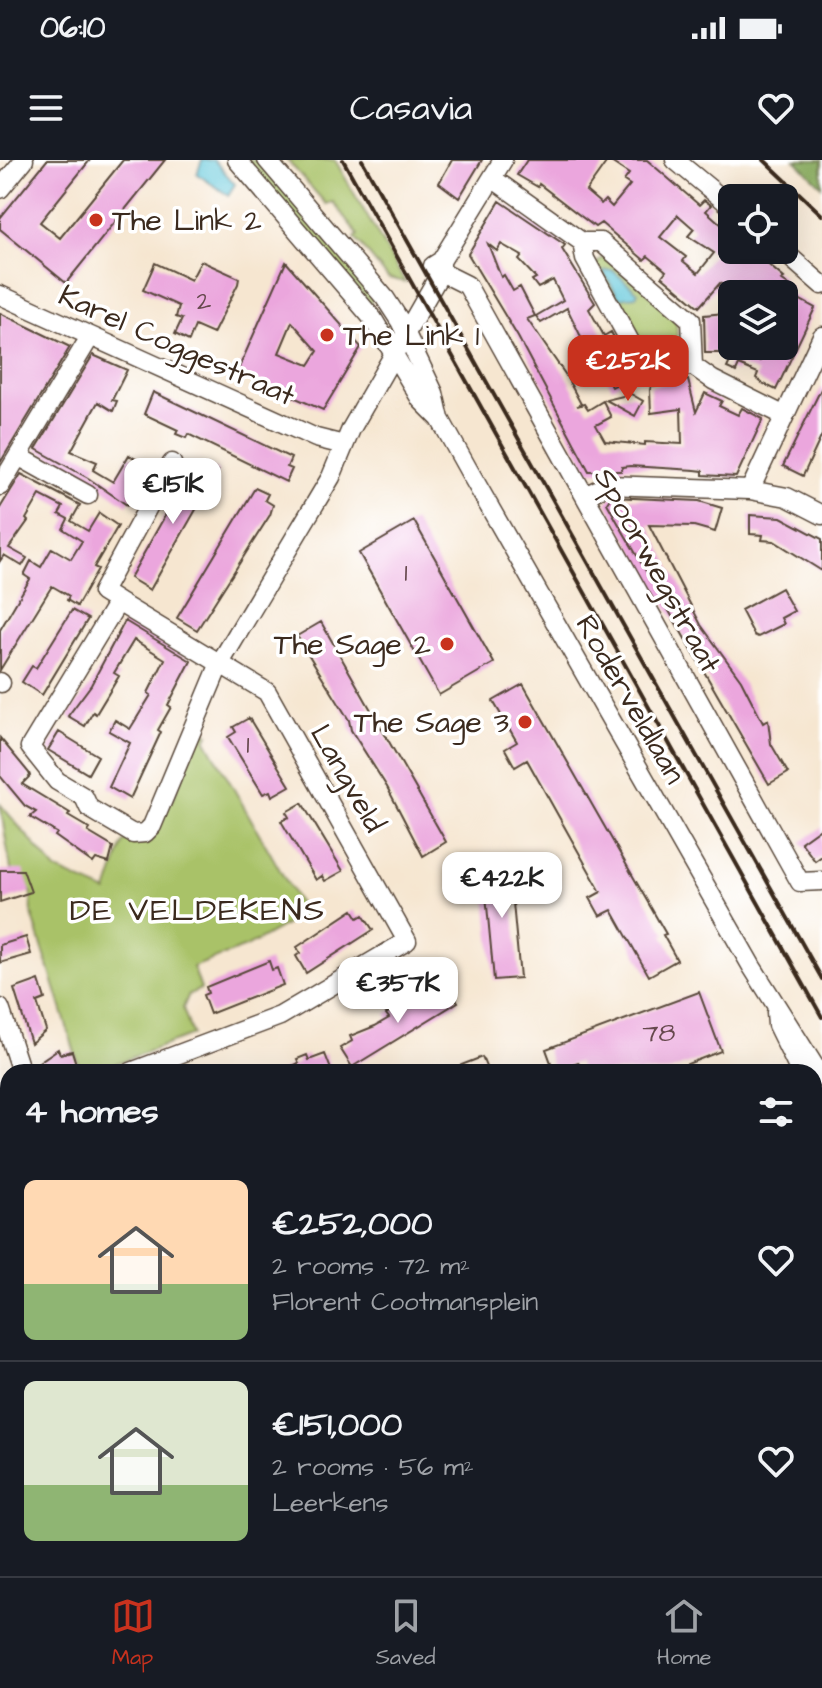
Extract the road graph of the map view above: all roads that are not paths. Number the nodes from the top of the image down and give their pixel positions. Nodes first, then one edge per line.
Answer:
1 (24, 160) edge
2 (237, 160) edge
3 (267, 160) edge
4 (503, 160) edge
5 (675, 160) edge
6 (492, 178) junction
7 (0, 189) edge
8 (718, 195) edge
9 (582, 242) junction
10 (798, 264) edge
11 (443, 269) junction
12 (822, 285) edge
13 (0, 295) edge
14 (406, 322) junction
15 (822, 336) edge
16 (90, 337) junction
17 (391, 349) junction
18 (693, 366) junction
19 (783, 415) junction
20 (440, 419) junction
21 (338, 444) junction
22 (18, 456) junction
23 (172, 463) dead end
24 (0, 486) edge
25 (750, 490) junction
26 (88, 495) dead end
27 (585, 496) junction
28 (822, 515) edge
29 (118, 602) junction
30 (220, 663) junction
31 (822, 881) edge
32 (0, 1008) edge
33 (179, 1054) junction
34 (18, 1064) edge
35 (152, 1064) edge
36 (183, 1064) edge
37 (802, 1064) edge

1 - 7 street
2 - 17 street, Roderveldlaan
3 - 14 street, Roderveldlaan
4 - 6 street
5 - 8 street
6 - 9 street
6 - 11 street
9 - 18 street
9 - 18 street
10 - 12 street
11 - 14 street
11 - 27 street, Spoorwegstraat
13 - 16 street, Karel Coggestraat
14 - 17 street
14 - 20 street, Roderveldlaan
15 - 19 street
16 - 21 street, Karel Coggestraat
16 - 22 street
17 - 20 street, Roderveldlaan
17 - 21 street
18 - 19 street
19 - 25 street
20 - 37 street, Roderveldlaan
21 - 30 street
22 - 24 street
22 - 26 street
23 - 29 street
25 - 27 street
25 - 28 street
27 - 31 street, Spoorwegstraat
29 - 30 street, Langveld
29 - 30 street
30 - 33 street, Langveld
32 - 34 street
33 - 35 street
33 - 36 street

